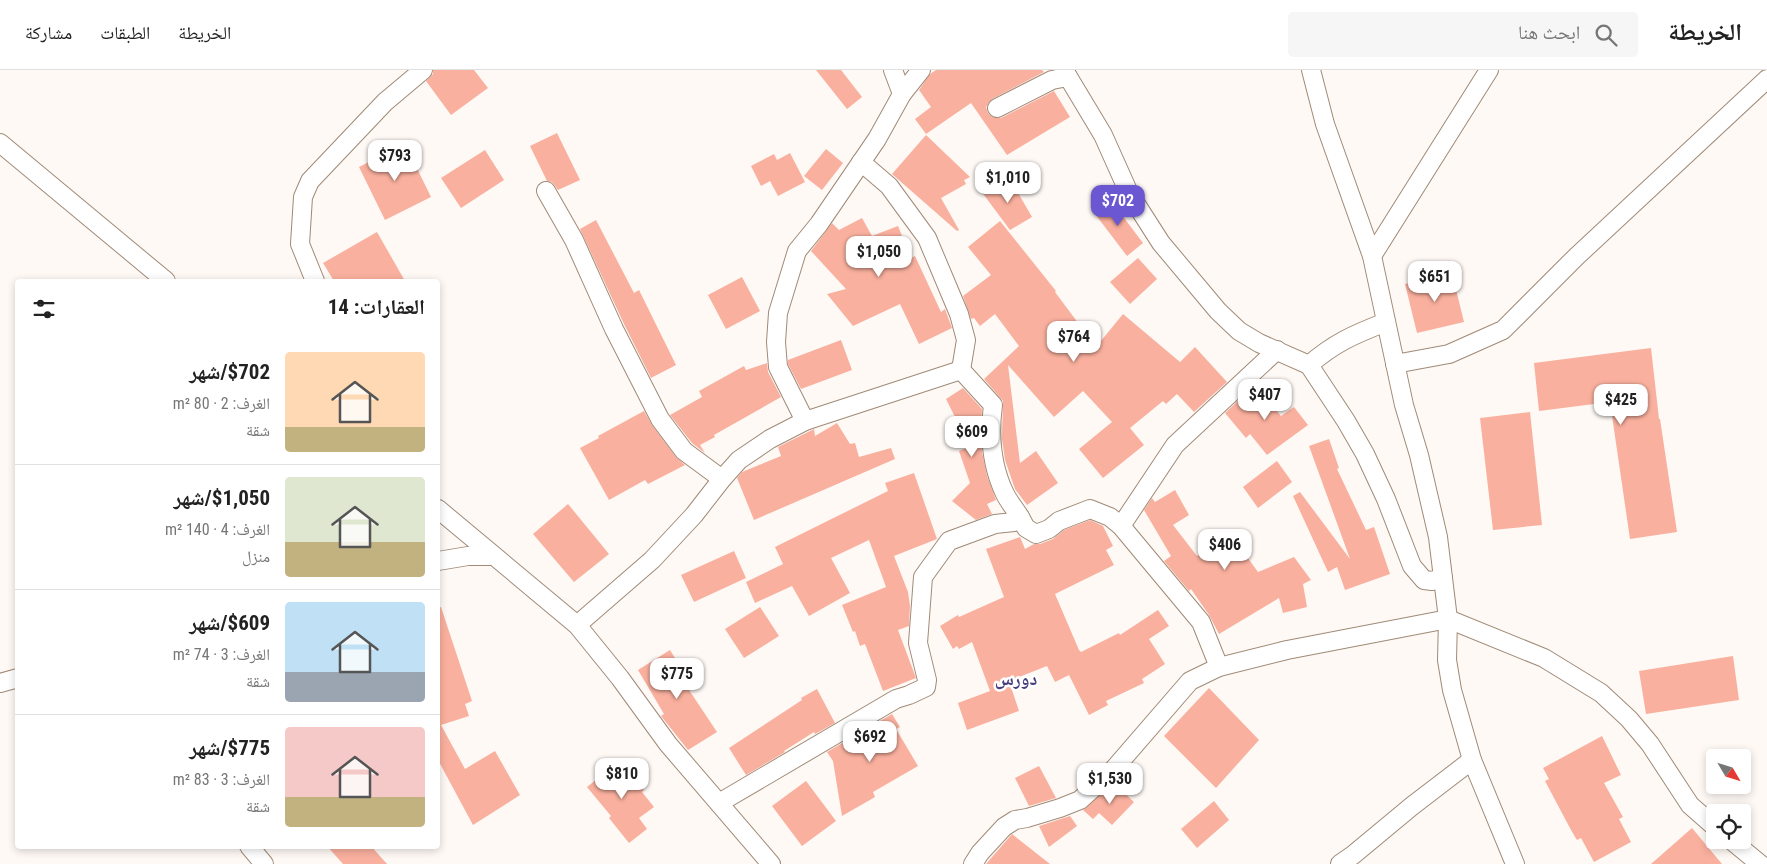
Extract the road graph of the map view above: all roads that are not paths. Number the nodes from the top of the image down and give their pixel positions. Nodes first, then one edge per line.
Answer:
1 (423, 70) edge
2 (893, 70) edge
3 (921, 70) edge
4 (1310, 70) edge
5 (1490, 70) edge
6 (1066, 74) edge
7 (1767, 79) edge
8 (902, 94) junction
9 (997, 108) dead end
10 (0, 143) edge
11 (861, 162) junction
12 (546, 191) dead end
13 (1372, 256) junction
14 (164, 279) edge
15 (313, 279) edge
16 (1386, 322) junction
17 (1277, 350) junction
18 (1395, 364) junction
19 (1309, 365) junction
20 (961, 370) junction
21 (805, 420) junction
22 (722, 479) junction
23 (440, 498) edge
24 (440, 511) edge
25 (1020, 517) junction
26 (456, 526) junction
27 (1120, 526) junction
28 (493, 556) junction
29 (440, 561) edge
30 (1443, 578) junction
31 (1448, 619) junction
32 (577, 625) junction
33 (1219, 667) junction
34 (15, 679) edge
35 (0, 683) edge
36 (1472, 760) junction
37 (718, 803) junction
38 (1706, 819) edge
39 (252, 849) edge
40 (1742, 849) edge
41 (264, 864) edge
42 (771, 864) edge
43 (973, 864) edge
44 (1340, 864) edge
45 (1515, 864) edge
46 (1760, 864) edge

1 - 15 street
2 - 8 street
3 - 8 street
4 - 13 street
5 - 13 street
6 - 9 street
6 - 17 street
7 - 18 street
8 - 11 street
10 - 14 street
11 - 20 street
11 - 21 street
12 - 22 street
13 - 16 street
16 - 18 street
16 - 19 street
17 - 19 street
17 - 27 street
18 - 30 street
19 - 30 street
20 - 21 street
20 - 25 street
21 - 22 street
22 - 32 street
23 - 26 street
24 - 26 street
25 - 27 street
25 - 37 street
26 - 28 street
27 - 33 street
28 - 29 street
28 - 32 street
30 - 31 street
31 - 33 street
31 - 36 street
31 - 38 street
32 - 37 street
33 - 43 street
34 - 35 street
36 - 44 street
36 - 45 street
37 - 42 street
39 - 41 street
40 - 46 street

